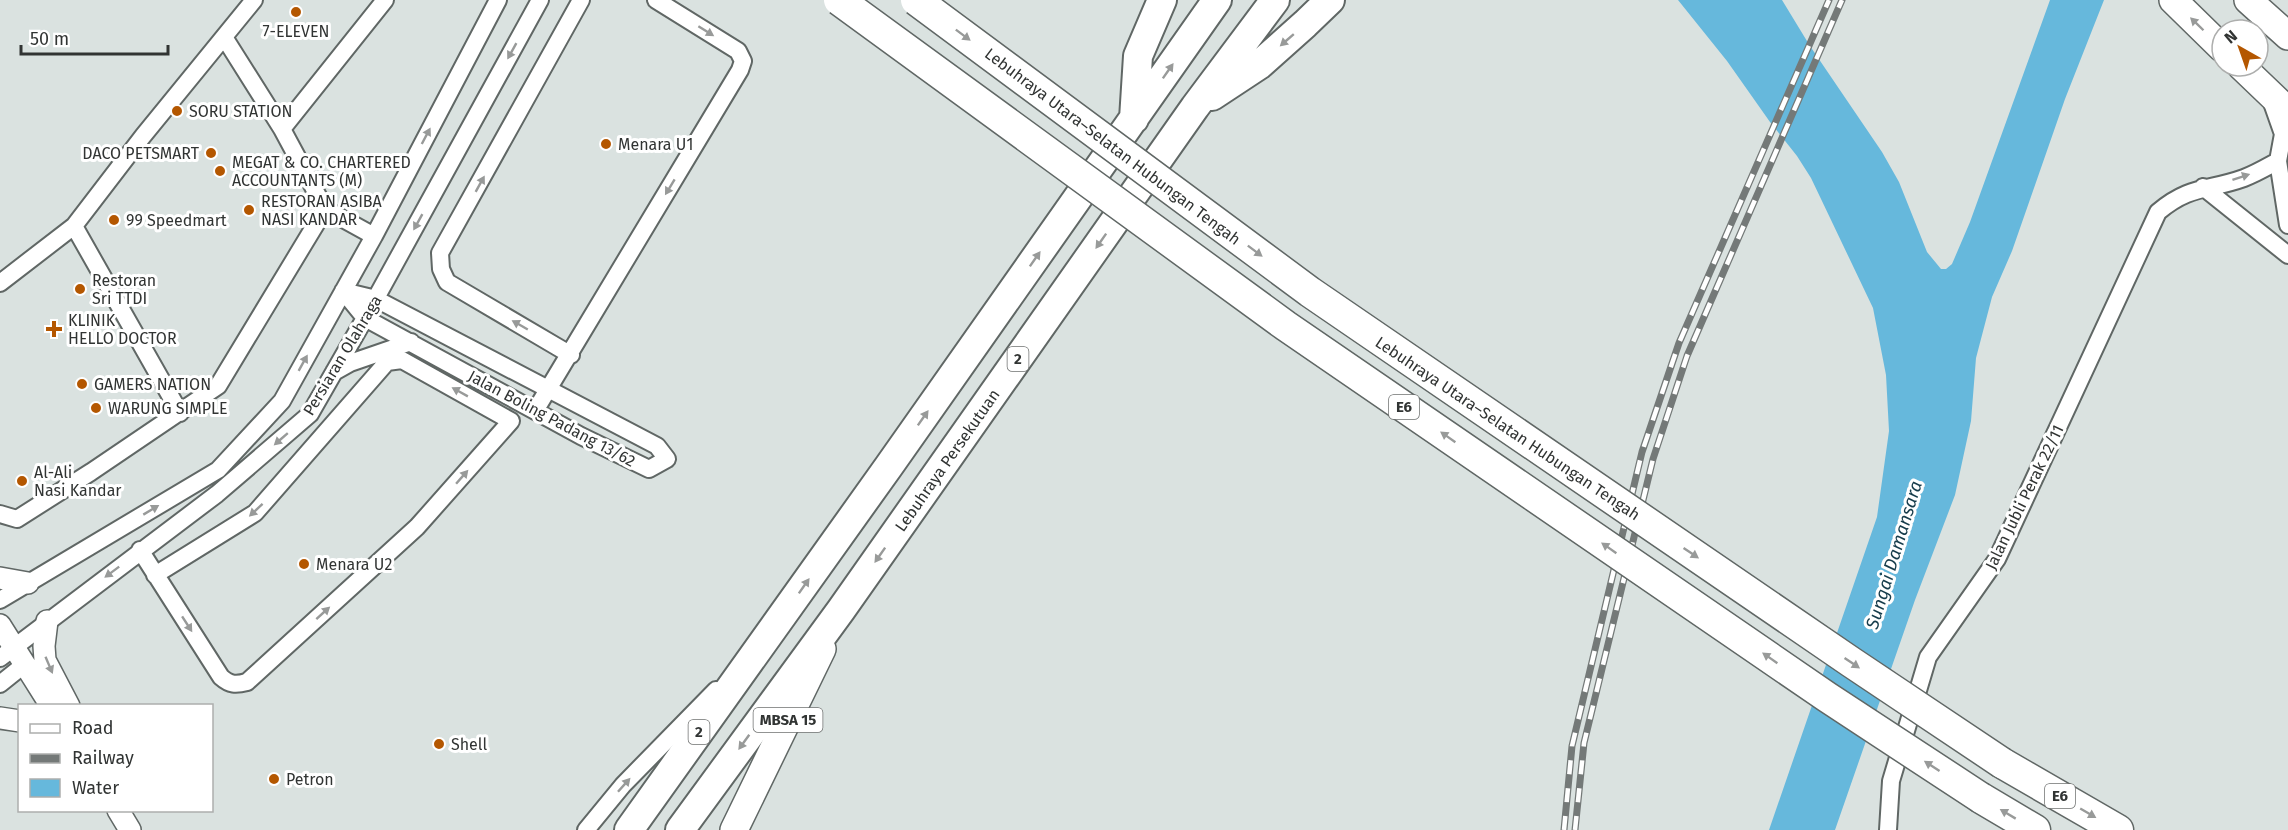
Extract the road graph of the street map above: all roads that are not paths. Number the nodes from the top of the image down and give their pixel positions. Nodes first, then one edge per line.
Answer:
1 (254, 0) edge
2 (385, 0) edge
3 (498, 0) edge
4 (540, 0) edge
5 (580, 0) edge
6 (656, 0) edge
7 (838, 0) edge
8 (916, 0) edge
9 (1162, 0) edge
10 (1217, 0) edge
11 (1275, 0) edge
12 (1330, 0) edge
13 (2173, 0) edge
14 (2248, 0) edge
15 (2210, 36) edge
16 (2288, 36) edge
17 (225, 37) junction
18 (2252, 78) edge
19 (2253, 78) edge
20 (1195, 107) junction
21 (2288, 111) edge
22 (1134, 119) junction
23 (282, 129) junction
24 (2278, 161) junction
25 (2203, 187) junction
26 (325, 209) junction
27 (2288, 225) edge
28 (74, 226) junction
29 (374, 236) junction
30 (2288, 255) edge
31 (0, 284) edge
32 (343, 291) junction
33 (375, 299) junction
34 (365, 318) junction
35 (411, 342) junction
36 (571, 355) junction
37 (334, 372) junction
38 (549, 389) junction
39 (535, 411) junction
40 (180, 413) junction
41 (594, 415) junction
42 (581, 436) junction
43 (0, 514) edge
44 (140, 550) junction
45 (155, 575) junction
46 (0, 579) edge
47 (28, 583) junction
48 (0, 600) edge
49 (841, 610) junction
50 (47, 621) junction
51 (0, 625) edge
52 (770, 633) junction
53 (13, 656) edge
54 (0, 684) edge
55 (50, 704) edge
56 (68, 704) edge
57 (0, 718) edge
58 (18, 721) edge
59 (119, 812) edge
60 (130, 830) edge
61 (586, 830) edge
62 (629, 830) edge
63 (680, 830) edge
64 (734, 830) edge
65 (1888, 830) edge
66 (2035, 830) edge
67 (2118, 830) edge

1 - 17 street
2 - 23 street
29 -> 3 street, Persiaran Olahraga
4 -> 33 street, Persiaran Olahraga
36 -> 5 street
6 -> 36 street
66 -> 7 highway, E6, bridge
8 -> 67 highway, Lebuhraya Utara–Selatan Hubungan Tengah / E6, bridge
9 - 22 highway
22 -> 10 highway, 2
11 - 20 highway, Lebuhraya Persekutuan / 2
12 -> 20 highway
15 -> 13 main road
14 - 16 main road
17 - 23 street
17 - 28 street
18 - 24 street
19 - 21 main road
20 -> 49 highway, Lebuhraya Persekutuan / 2
52 -> 22 highway, 2
23 - 26 street
25 -> 24 street, Jalan Jubli Perak 22/11
24 - 27 street
25 - 30 street
25 - 65 street, Jalan Jubli Perak 22/11
26 - 29 street
26 - 40 street
28 - 31 street
28 - 40 street
29 - 32 street, Persiaran Olahraga
32 - 33 street, Jalan Boling Padang 13/62
32 - 34 street, Jalan Boling Padang 13/62
47 -> 32 street, Persiaran Olahraga
33 - 34 street, Persiaran Olahraga
33 - 38 street, Jalan Boling Padang 13/62
34 - 35 street, Jalan Boling Padang 13/62
34 - 37 street, Persiaran Olahraga
35 - 37 street
35 - 39 street, Jalan Boling Padang 13/62
36 - 38 street
37 -> 44 street, Persiaran Olahraga
38 - 39 street
38 - 41 street, Jalan Boling Padang 13/62
39 - 42 street, Jalan Boling Padang 13/62
40 - 43 street
41 - 42 street
41 - 42 street, Jalan Boling Padang 13/62
44 - 45 street
44 -> 50 street, Persiaran Olahraga
45 -> 45 street
46 - 47 street
47 - 48 street, Persiaran Olahraga
49 -> 63 highway, Lebuhraya Persekutuan / 2
49 - 64 main road, MBSA 15
50 - 53 street, Persiaran Olahraga
50 -> 56 street
51 - 53 street
61 -> 52 street
52 - 62 highway, 2
53 - 54 street, Persiaran Olahraga
53 - 55 street
57 - 58 street
59 - 60 street

